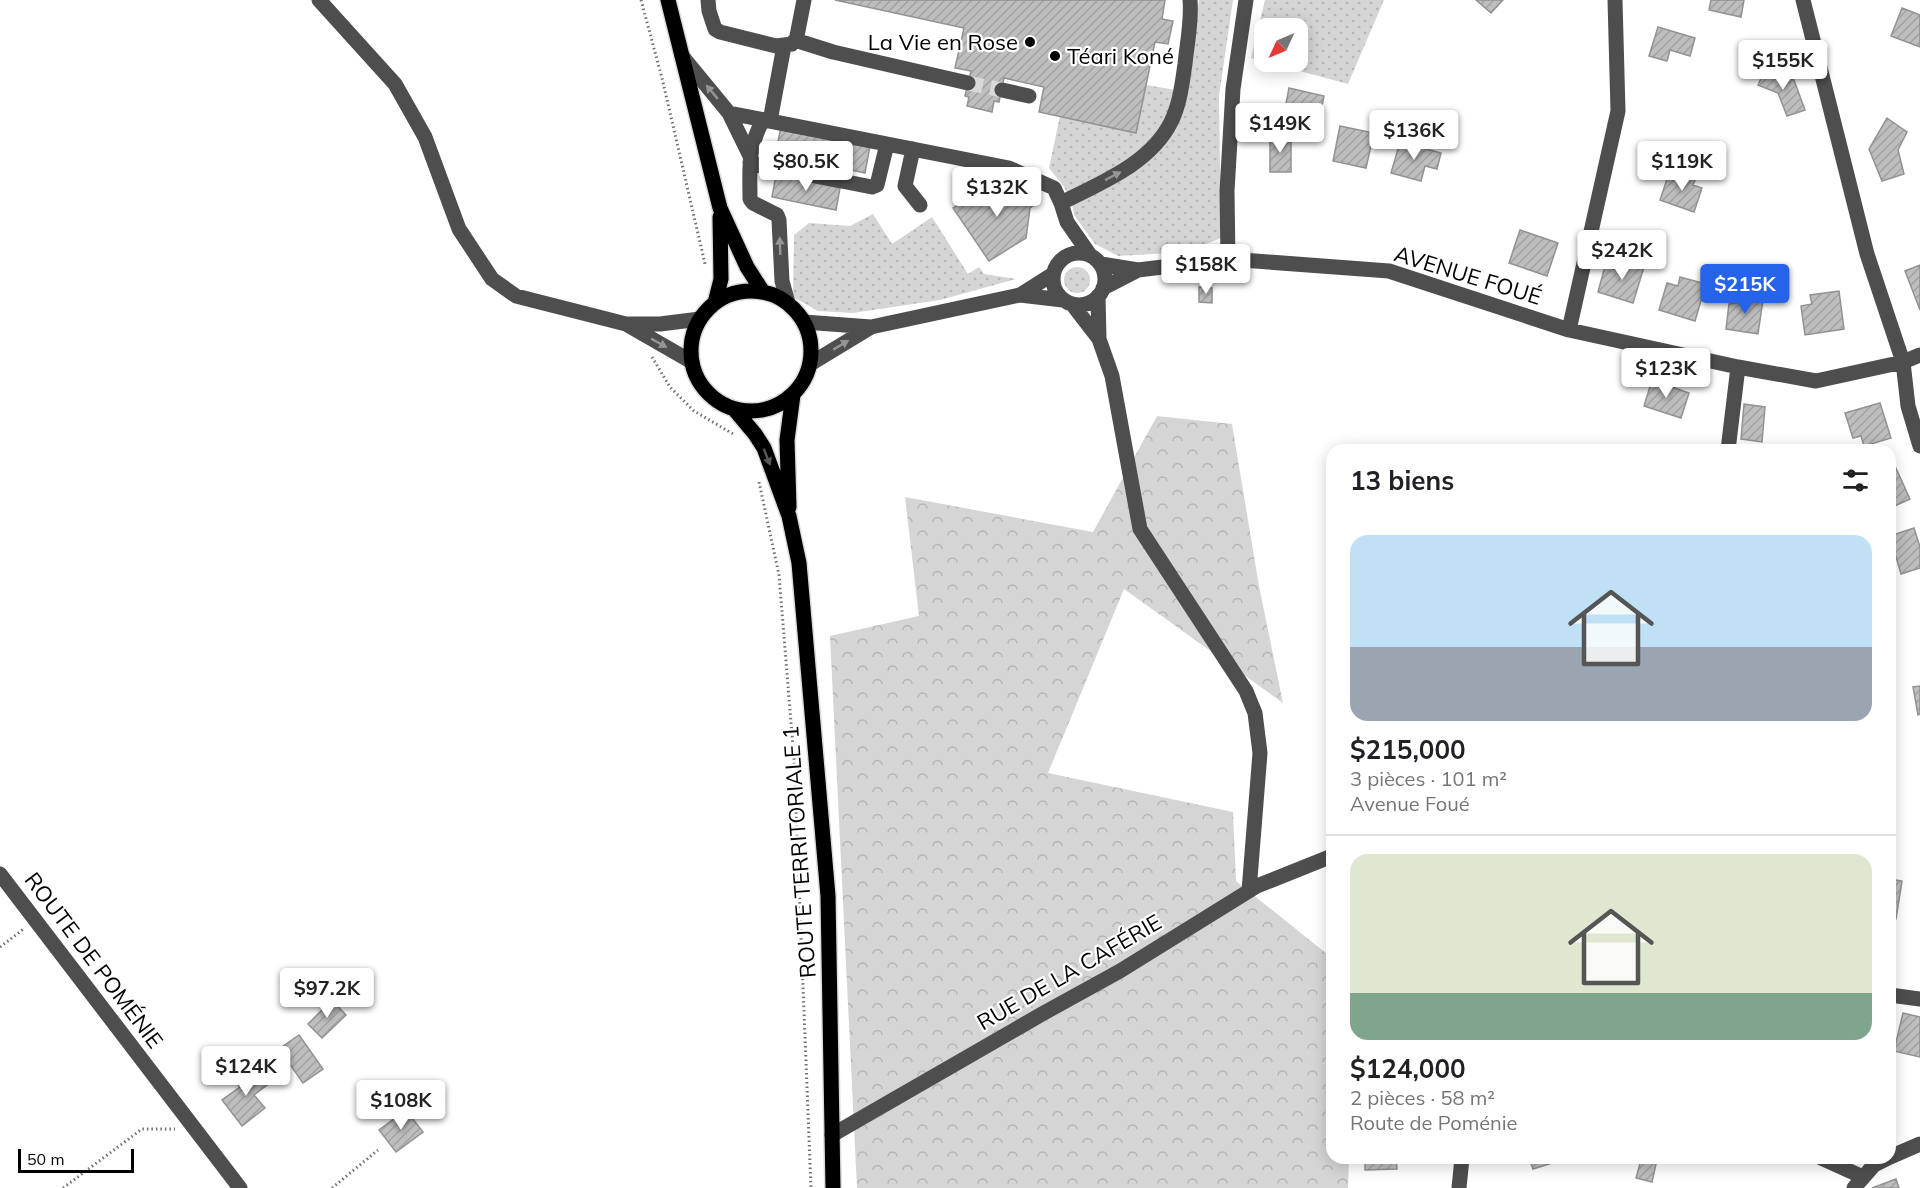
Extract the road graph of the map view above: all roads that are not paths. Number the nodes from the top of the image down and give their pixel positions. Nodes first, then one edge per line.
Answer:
1 (319, 0) edge
2 (668, 0) edge
3 (708, 0) edge
4 (804, 0) edge
5 (1190, 0) edge
6 (1246, 0) edge
7 (1616, 0) edge
8 (1803, 0) edge
9 (790, 43) junction
10 (682, 56) junction
11 (968, 82) tunnel mouth
12 (1002, 90) tunnel mouth
13 (1029, 96) dead end
14 (729, 113) junction
15 (766, 120) junction
16 (887, 144) junction
17 (913, 149) junction
18 (750, 160) junction
19 (1061, 203) junction
20 (920, 205) dead end
21 (720, 208) junction
22 (1066, 222) junction
23 (1062, 258) junction
24 (1228, 259) junction
25 (1095, 260) junction
26 (1138, 270) junction
27 (1053, 274) junction
28 (763, 292) junction
29 (1101, 292) junction
30 (1020, 295) junction
31 (1067, 302) junction
32 (714, 303) junction
33 (788, 303) junction
34 (700, 319) junction
35 (804, 322) junction
36 (626, 324) junction
37 (871, 327) junction
38 (1569, 330) junction
39 (1099, 339) junction
40 (1920, 355) edge
41 (692, 362) junction
42 (1903, 362) junction
43 (810, 364) junction
44 (1738, 367) junction
45 (793, 395) junction
46 (734, 409) junction
47 (1729, 444) edge
48 (1920, 446) edge
49 (789, 516) junction
50 (1326, 858) edge
51 (0, 874) edge
52 (1249, 891) junction
53 (1896, 996) edge
54 (1920, 999) edge
55 (832, 1135) junction
56 (1920, 1144) edge
57 (1896, 1155) edge
58 (1461, 1164) edge
59 (1830, 1164) edge
60 (1876, 1164) edge
61 (1859, 1183) edge
62 (240, 1188) edge
63 (833, 1188) edge
64 (1459, 1188) edge

1 - 36 street
2 - 10 main road
3 - 9 street
4 - 9 street
19 -> 5 street
6 - 24 street
7 - 38 street
8 - 42 street
9 - 11 street
9 - 15 street
14 -> 10 street
10 - 21 main road
12 - 13 street
14 - 15 street
14 - 18 street
15 - 16 street
15 - 18 street
16 - 17 street
16 - 18 street
17 - 19 street
17 - 20 street
33 -> 18 street
19 - 22 street
21 - 28 main road
21 - 32 main road
22 - 23 street
22 - 25 street
23 - 25 street
23 - 27 street
24 - 26 street, AVENUE FOUÉ
24 - 38 street, AVENUE FOUÉ
25 - 26 street, AVENUE FOUÉ
25 - 29 street
26 - 29 street, AVENUE FOUÉ
27 - 30 street
27 - 31 street
28 - 32 main road
28 - 33 main road
29 - 31 street
29 - 39 street
30 - 31 street
30 - 37 street
31 - 39 street
32 - 34 main road
33 - 35 main road
34 - 36 street
34 - 41 main road
35 - 37 street
35 - 43 main road
36 -> 41 street
43 -> 37 street
38 - 44 street, AVENUE FOUÉ
39 - 52 street
40 - 42 street, AVENUE FOUÉ
41 - 46 main road
42 - 44 street, AVENUE FOUÉ
42 - 48 street
43 - 45 main road
44 - 47 street
45 - 46 main road
45 - 49 main road, ROUTE TERRITORIALE 1
46 -> 49 main road, ROUTE TERRITORIALE 1
49 - 55 main road, ROUTE TERRITORIALE 1
50 - 52 street, RUE DE LA CAFÉRIE
51 - 62 street, ROUTE DE POMÉNIE
52 - 55 street, RUE DE LA CAFÉRIE
53 - 54 street
55 - 63 main road, ROUTE TERRITORIALE 1
56 - 57 street
58 - 64 street
59 - 61 street
60 - 61 street

